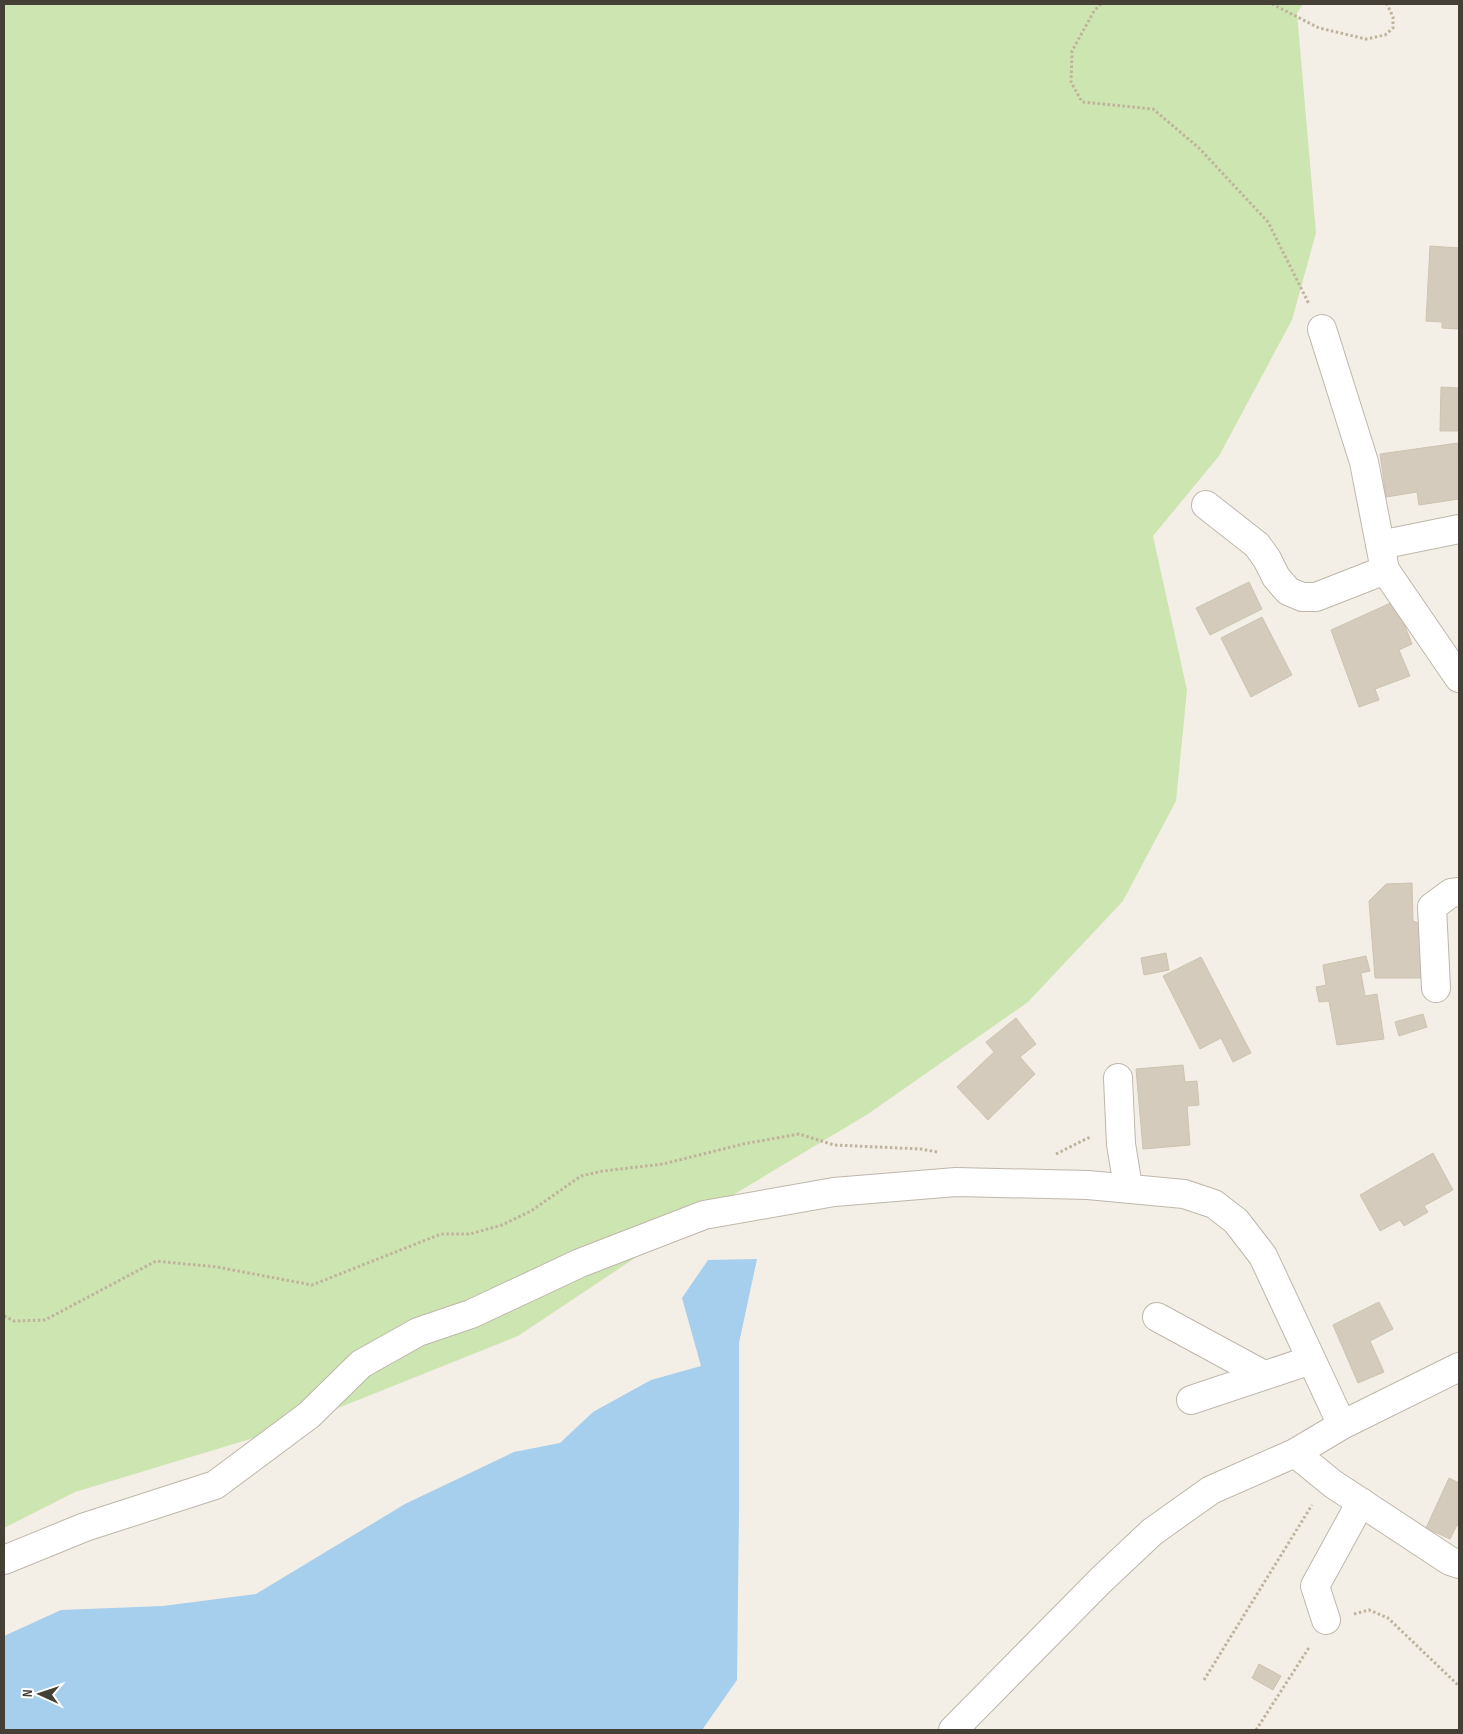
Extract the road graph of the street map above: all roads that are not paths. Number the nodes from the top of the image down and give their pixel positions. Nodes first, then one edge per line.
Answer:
1 (1322, 329) road end
2 (1206, 505) dead end
3 (1459, 529) edge
4 (1382, 557) junction
5 (1459, 678) edge
6 (1459, 892) edge
7 (1436, 988) dead end
8 (1118, 1078) dead end
9 (1128, 1187) junction
10 (1157, 1317) dead end
11 (1311, 1360) junction
12 (1459, 1367) edge
13 (1264, 1375) junction
14 (1192, 1400) dead end
15 (1342, 1426) junction
16 (1295, 1452) junction
17 (1361, 1502) junction
18 (4, 1560) edge
19 (1459, 1564) edge
20 (1326, 1620) road end
21 (953, 1730) edge

1 - 4 street
2 - 4 street
3 - 4 street
4 - 5 street
6 - 7 street
8 - 9 street
9 - 11 street
9 - 18 street
10 - 13 street
11 - 13 street
11 - 15 street
12 - 15 street
13 - 14 street
15 - 16 street
16 - 17 street
16 - 21 street
17 - 19 street
17 - 20 street

